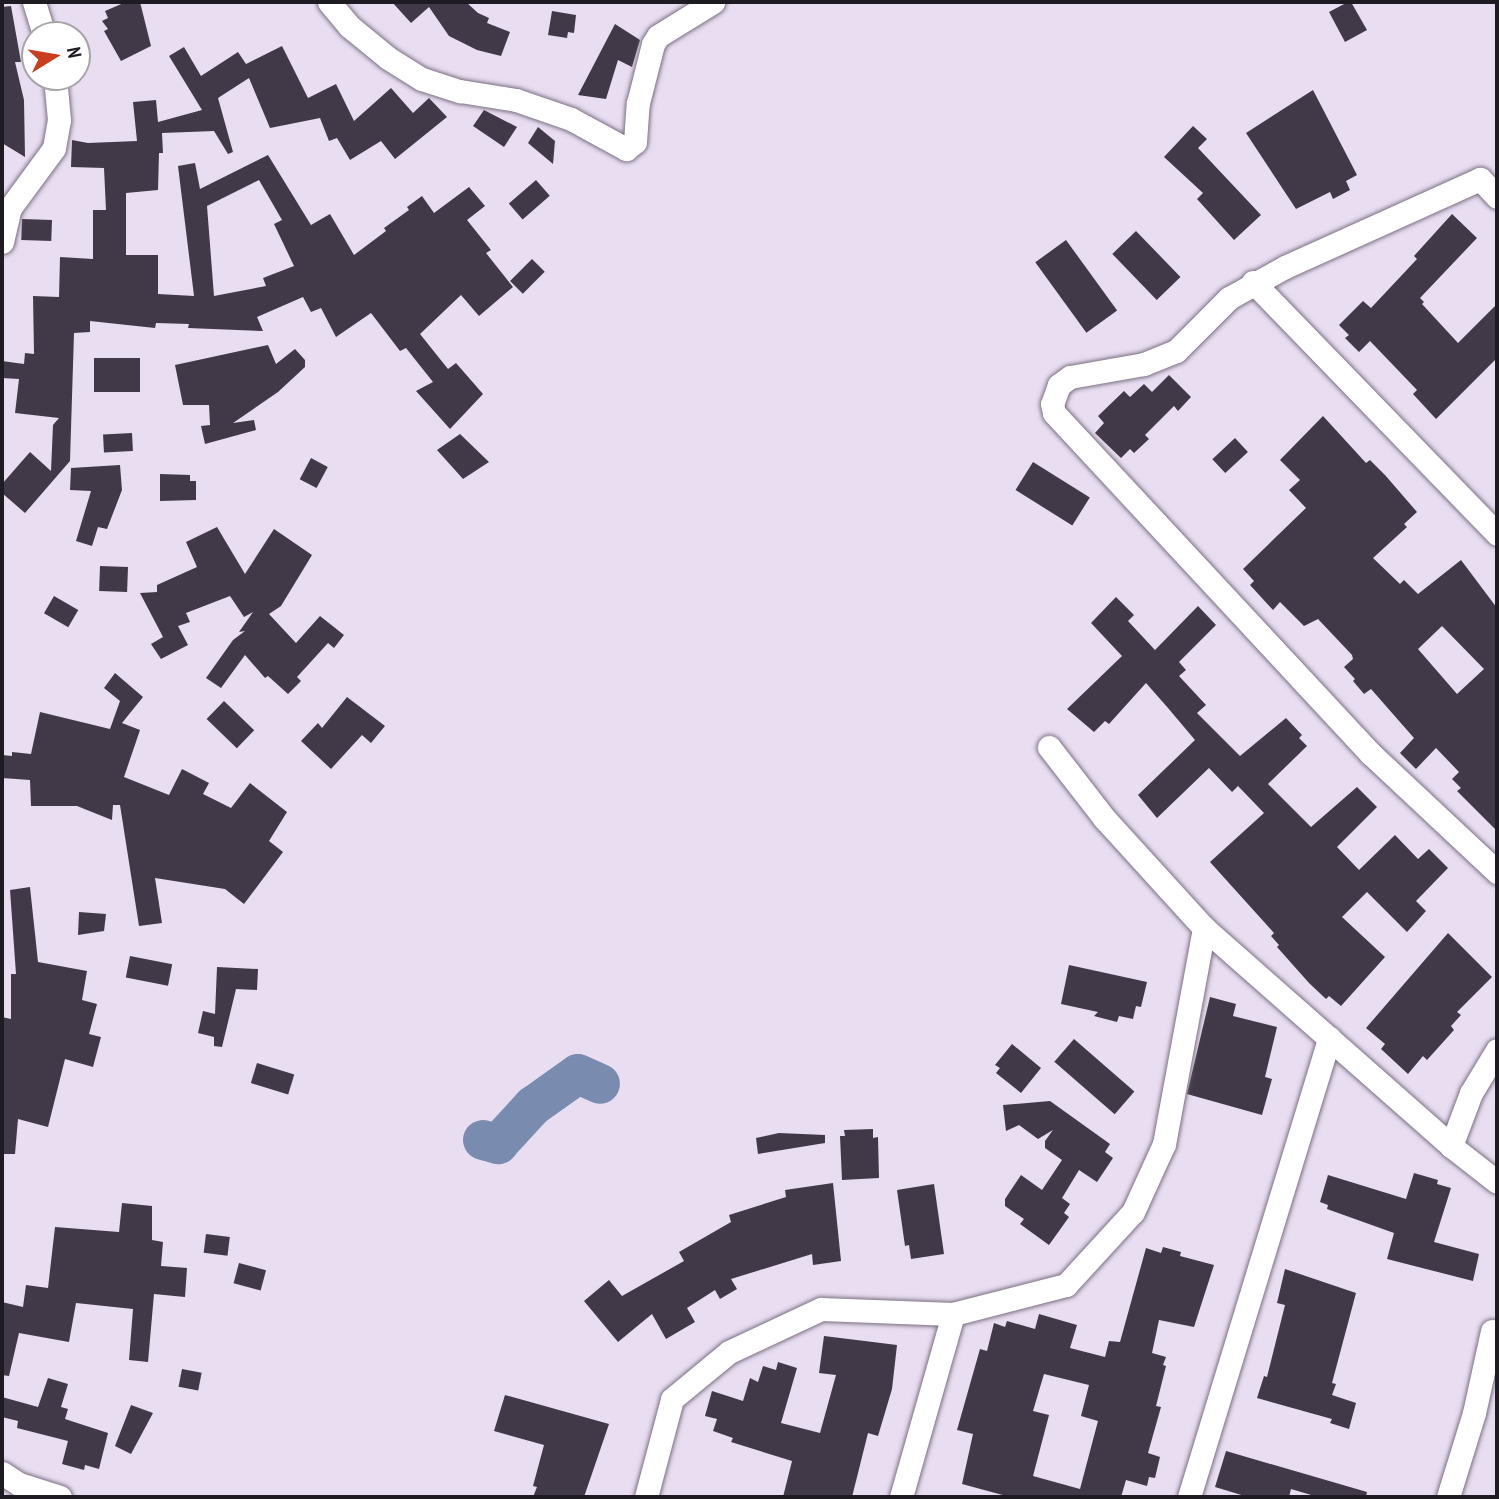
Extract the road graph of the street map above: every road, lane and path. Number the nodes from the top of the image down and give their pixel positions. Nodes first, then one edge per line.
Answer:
1 (34, 2) edge
2 (329, 2) edge
3 (713, 2) edge
4 (40, 21) edge
5 (56, 91) edge
6 (1497, 197) edge
7 (2, 242) edge
8 (1253, 282) junction
9 (1497, 534) edge
10 (1049, 747) dead end
11 (1497, 872) edge
12 (1204, 928) junction
13 (1329, 1038) junction
14 (1497, 1050) edge
15 (1451, 1146) junction
16 (1497, 1182) edge
17 (953, 1314) junction
18 (1492, 1331) dead end
19 (2, 1473) edge
20 (60, 1497) edge
21 (646, 1497) edge
22 (901, 1497) edge
23 (1189, 1497) edge
24 (1448, 1497) edge

1 - 4 street
2 - 3 street
5 - 7 street
6 - 8 street
8 - 9 street
8 - 11 street
10 - 12 street
12 - 13 street
12 - 17 street
13 - 15 street
13 - 23 street
14 - 15 street
15 - 16 street
17 - 21 street
17 - 22 street
18 - 24 street
19 - 20 street

